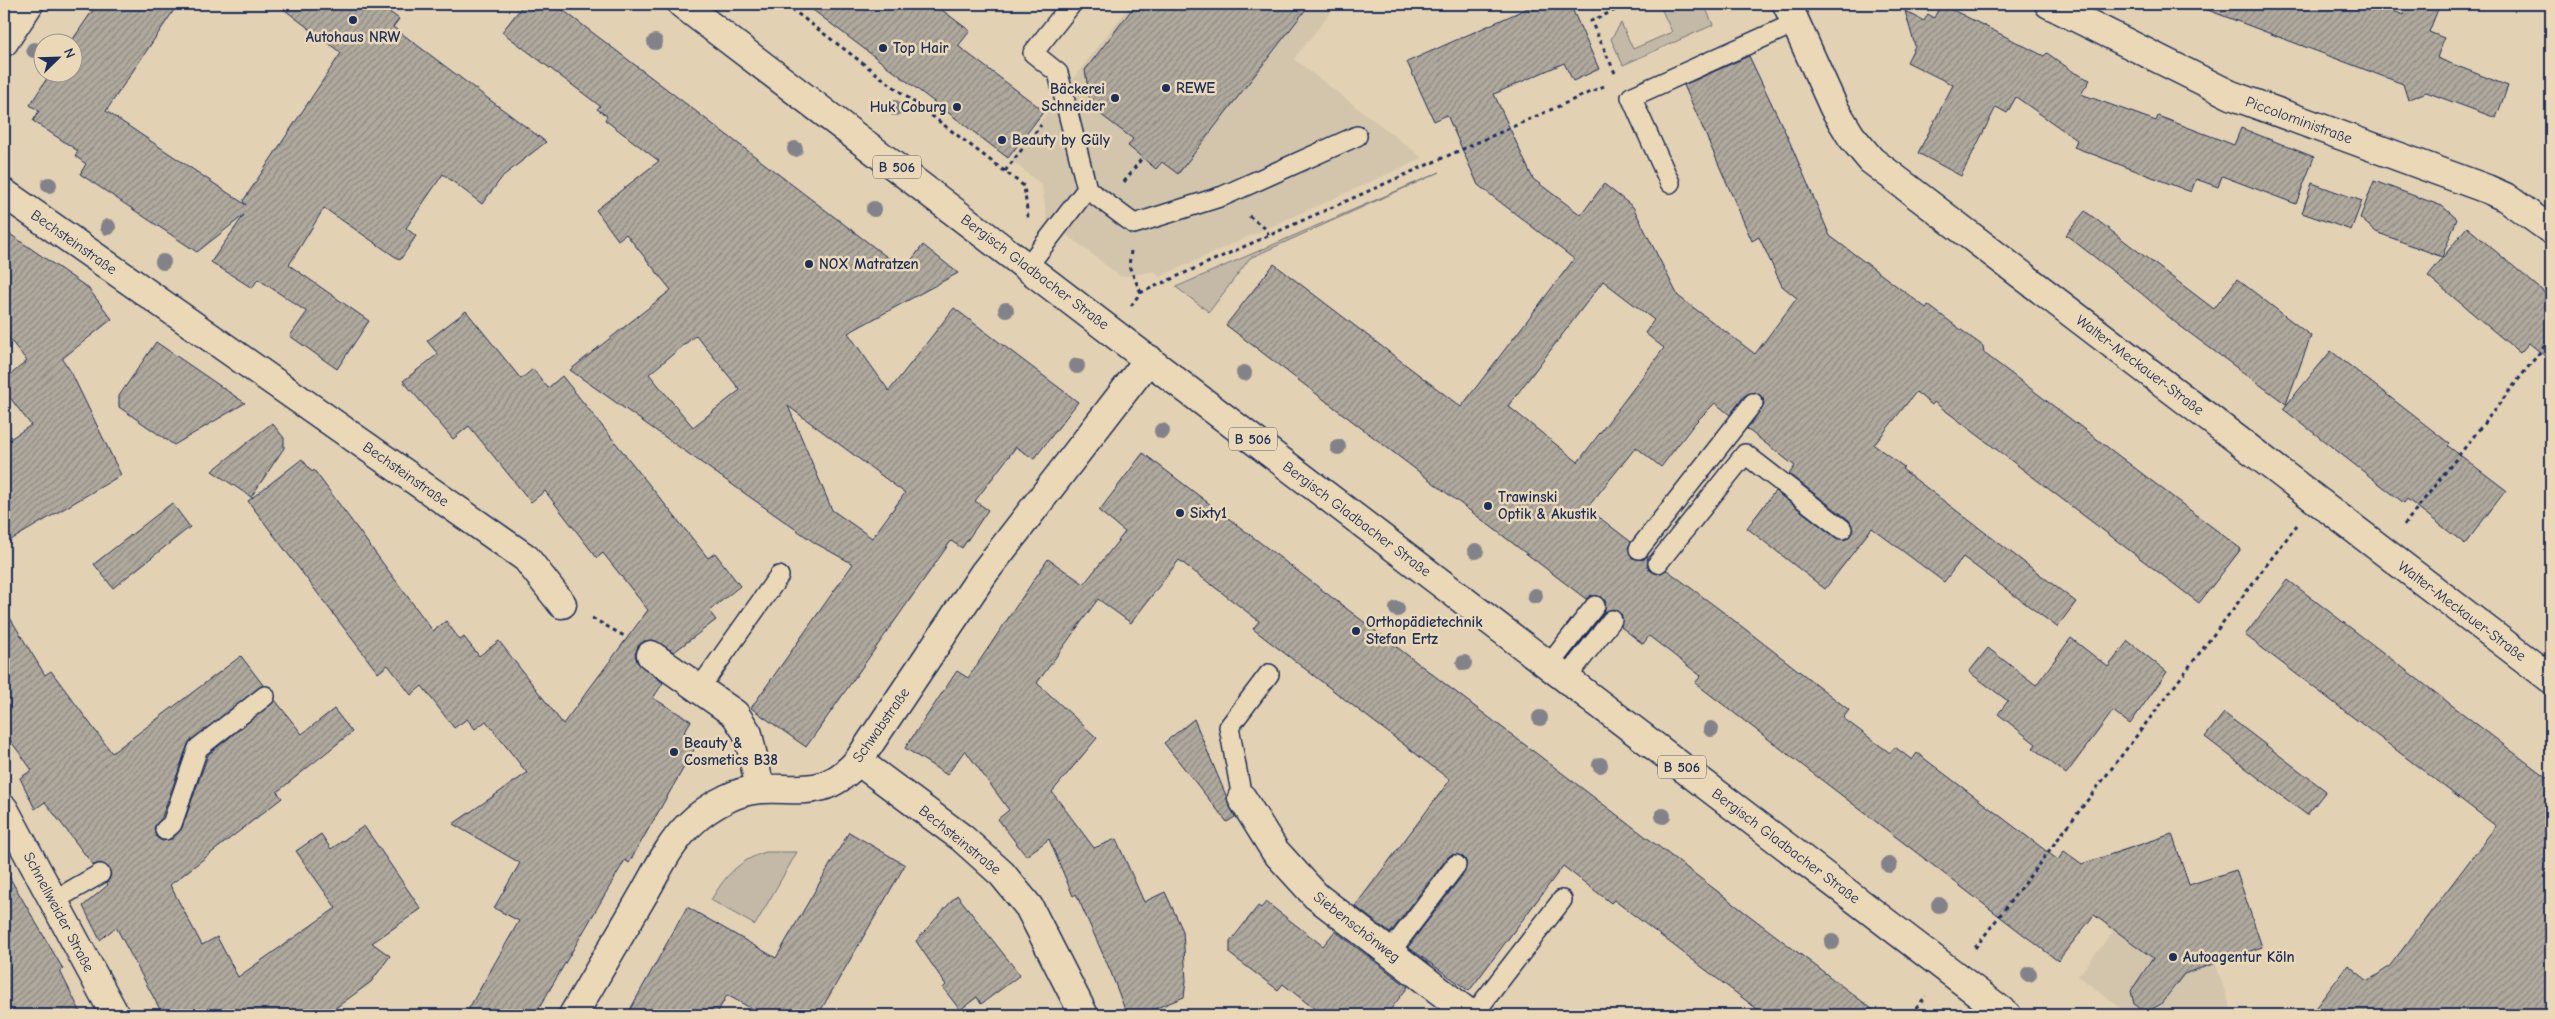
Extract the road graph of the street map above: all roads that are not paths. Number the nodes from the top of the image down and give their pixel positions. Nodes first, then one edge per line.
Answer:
1 (29, 4) edge
2 (682, 4) edge
3 (2053, 5) edge
4 (1070, 6) dead end
5 (1789, 8) edge
6 (4, 42) edge
7 (1357, 136) dead end
8 (1670, 183) dead end
9 (1087, 189) junction
10 (4, 194) edge
11 (2551, 230) edge
12 (1027, 266) junction
13 (1149, 359) junction
14 (1753, 403) dead end
15 (1842, 529) dead end
16 (1640, 548) dead end
17 (1658, 563) dead end
18 (779, 576) dead end
19 (562, 604) road end
20 (1595, 606) dead end
21 (1612, 620) dead end
22 (651, 655) road end
23 (1557, 672) junction
24 (1269, 674) dead end
25 (2551, 679) edge
26 (699, 689) junction
27 (265, 696) dead end
28 (858, 761) junction
29 (760, 788) junction
30 (1242, 798) joint
31 (4, 809) edge
32 (164, 830) dead end
33 (1456, 866) dead end
34 (100, 874) dead end
35 (1562, 900) dead end
36 (53, 902) junction
37 (1390, 952) junction
38 (115, 1015) edge
39 (573, 1015) edge
40 (1084, 1015) edge
41 (1472, 1015) edge
42 (2007, 1015) edge

1 - 6 street
2 - 12 street, Bergisch Gladbacher Straße / B 506
3 - 11 street, Piccoloministraße
4 - 9 lane
5 - 8 lane
5 - 25 street, Walter-Meckauer-Straße
7 - 9 lane
9 - 12 lane
10 - 19 street, Bechsteinstraße
12 - 13 street, Bergisch Gladbacher Straße / B 506
13 - 23 street, Bergisch Gladbacher Straße / B 506
13 - 28 street, Schwabstraße
14 - 16 lane
15 - 17 lane
18 - 26 lane
20 - 23 lane
21 - 23 lane
22 - 26 street
23 - 42 street, Bergisch Gladbacher Straße / B 506
24 - 30 lane
26 - 29 street
27 - 32 lane
28 - 29 street, Schwabstraße
28 - 40 street, Bechsteinstraße
29 - 39 street, Schwabstraße
30 - 37 street, Siebenschönweg
31 - 36 street, Schnellweider Straße
33 - 37 lane
34 - 36 lane
35 - 41 lane
36 - 38 street, Schnellweider Straße
37 - 41 street, Siebenschönweg

